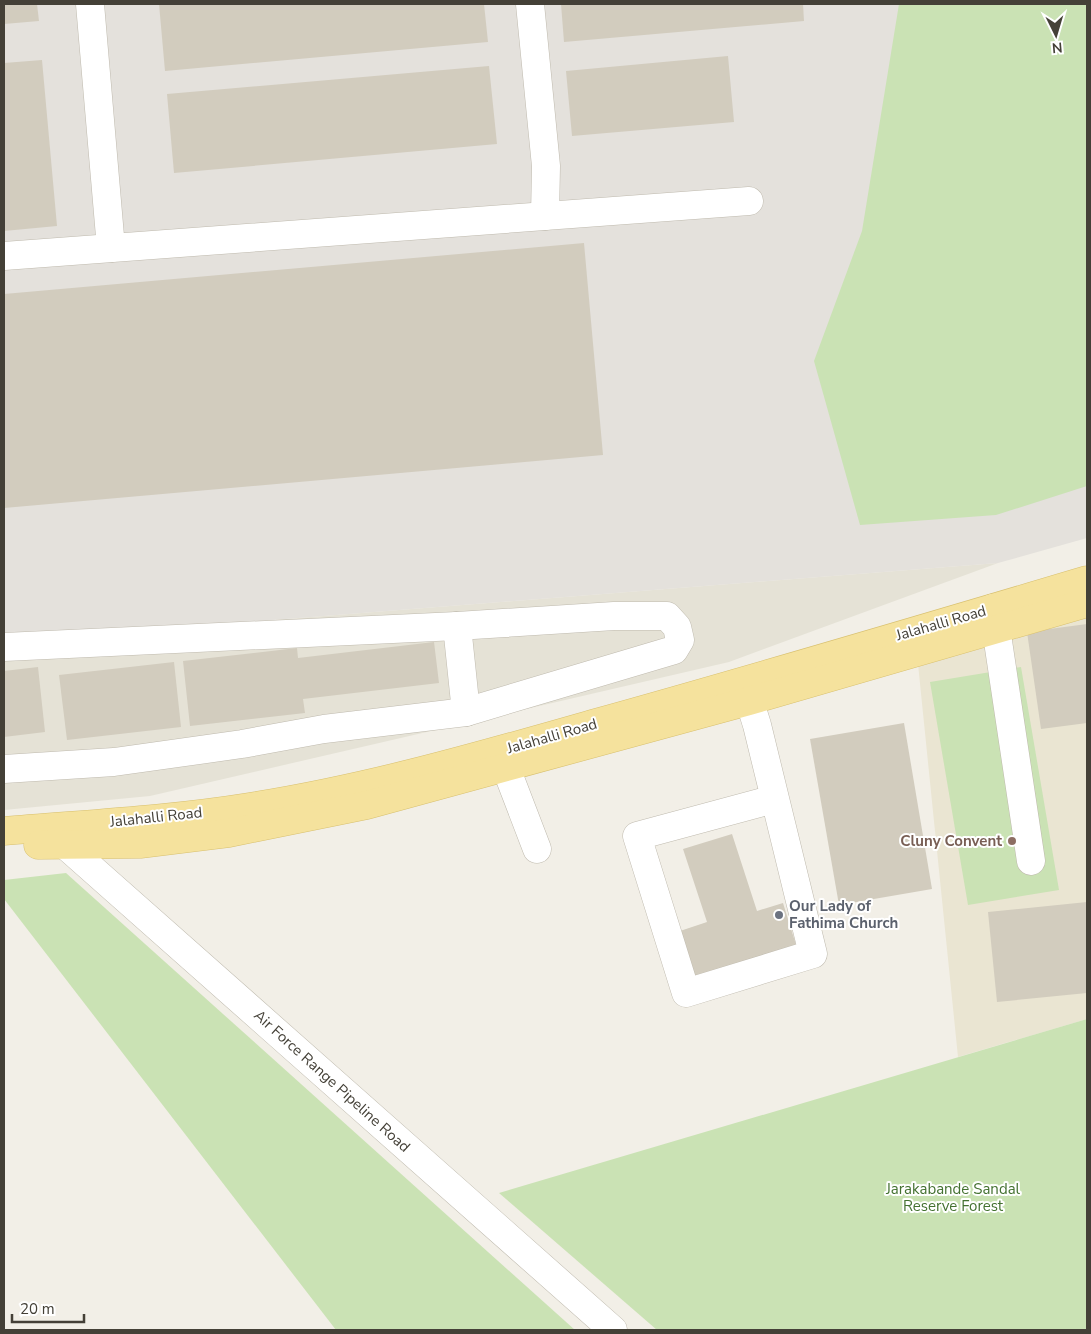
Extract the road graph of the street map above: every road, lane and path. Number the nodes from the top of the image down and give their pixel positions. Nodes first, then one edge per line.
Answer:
1 (90, 4) edge
2 (530, 4) edge
3 (749, 201) dead end
4 (545, 216) junction
5 (111, 248) junction
6 (4, 256) edge
7 (1087, 580) edge
8 (1087, 603) edge
9 (995, 619) junction
10 (458, 626) junction
11 (4, 647) edge
12 (746, 692) junction
13 (466, 712) junction
14 (506, 768) junction
15 (4, 769) edge
16 (774, 798) junction
17 (4, 830) edge
18 (62, 835) junction
19 (4, 846) edge
20 (537, 849) dead end
21 (1031, 861) dead end
22 (613, 1330) edge

1 - 5 street
2 - 4 street
3 - 4 street
4 - 5 street
5 - 6 street
7 - 9 main road, Jalahalli Road
8 - 9 main road
9 - 12 main road, Jalahalli Road
9 - 21 street
10 - 11 street
10 - 13 street
10 - 13 street
12 - 14 main road
12 - 16 street
12 - 18 main road, Jalahalli Road
13 - 15 street
14 - 18 main road
14 - 20 street
16 - 16 street
17 - 18 main road, Jalahalli Road
18 - 19 main road, Jalahalli Road
18 - 22 street, Air Force Range Pipeline Road

